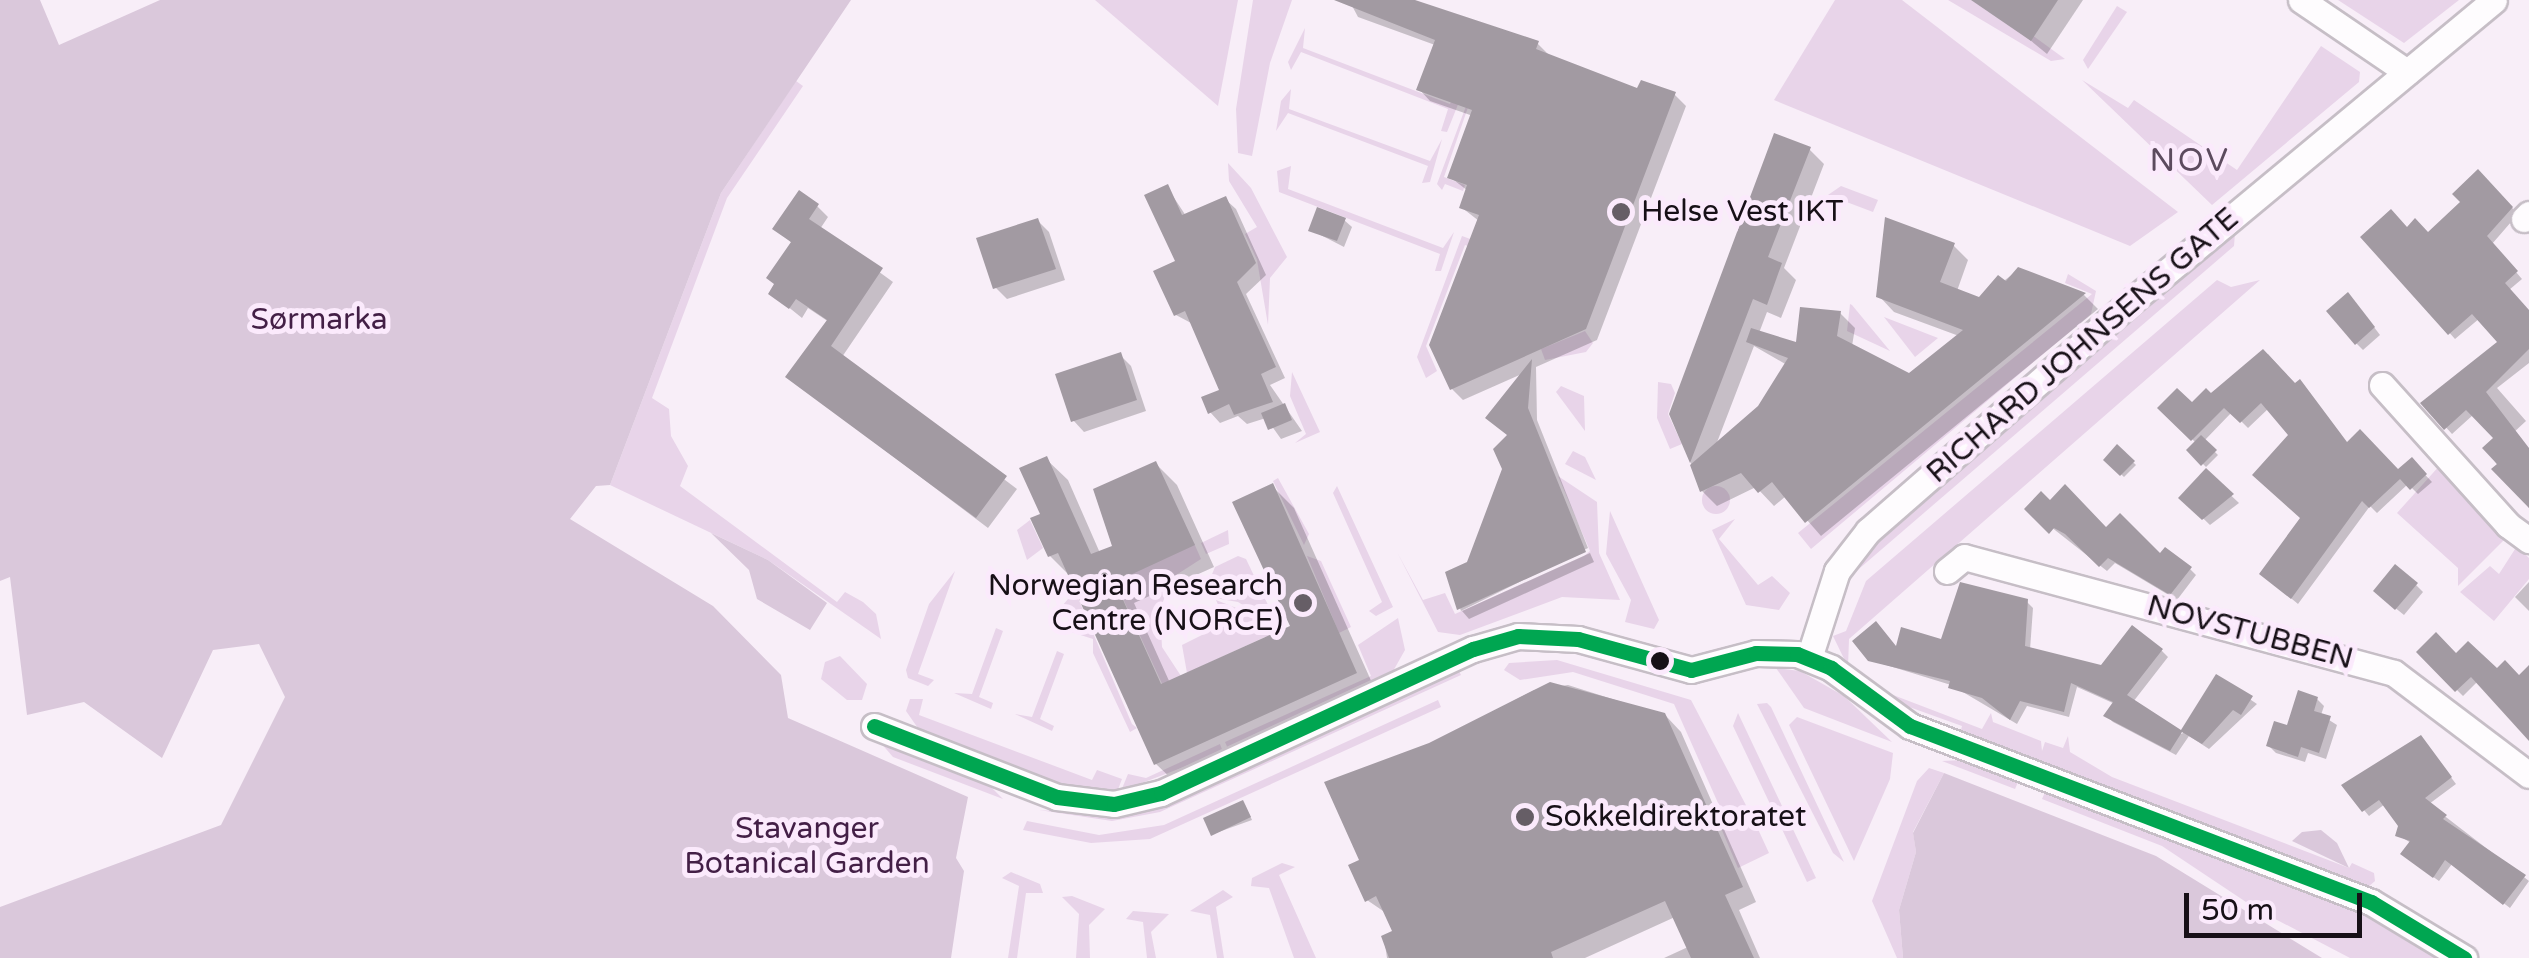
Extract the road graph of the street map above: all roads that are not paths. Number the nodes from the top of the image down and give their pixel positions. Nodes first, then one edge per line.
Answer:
1 (2301, 0) edge
2 (2494, 0) edge
3 (2407, 72) junction
4 (2382, 385) dead end
5 (2529, 540) edge
6 (1947, 571) dead end
7 (1809, 658) junction
8 (874, 726) dead end
9 (2529, 775) edge
10 (2464, 958) edge

1 - 3 street
2 - 3 street, RICHARD JOHNSENS GATE
3 - 7 street, RICHARD JOHNSENS GATE
4 - 5 street
6 - 9 street, NOVSTUBBEN
7 - 8 street
7 - 10 street

